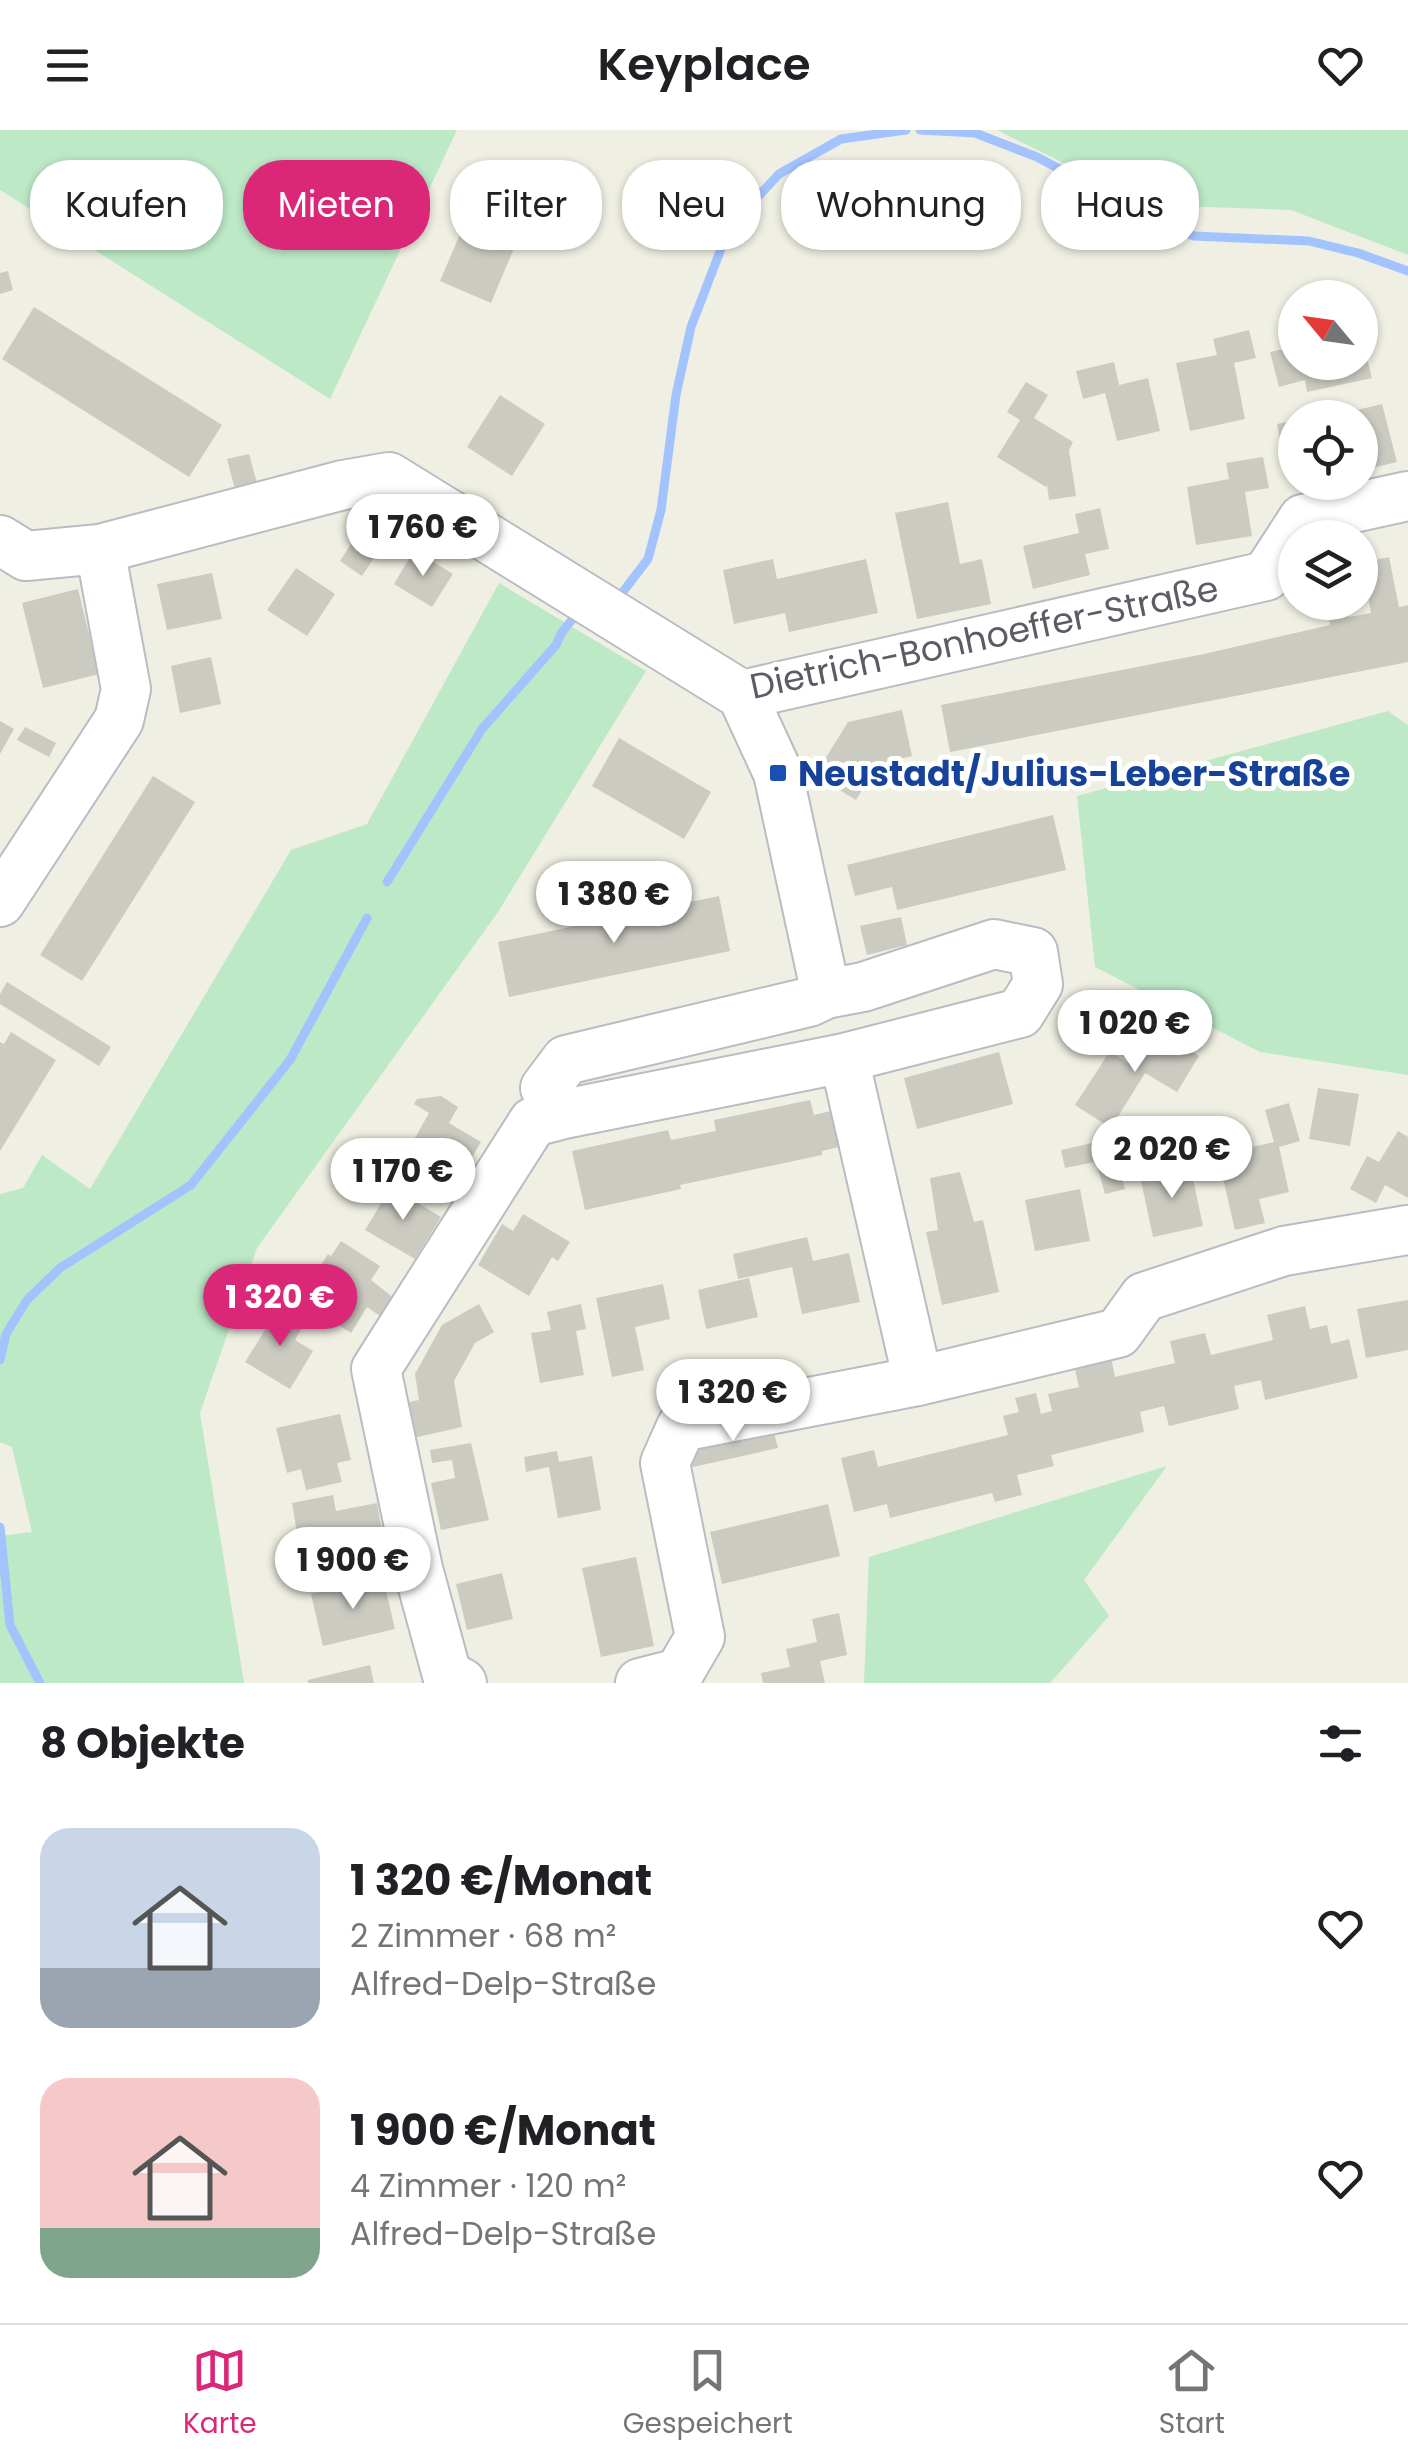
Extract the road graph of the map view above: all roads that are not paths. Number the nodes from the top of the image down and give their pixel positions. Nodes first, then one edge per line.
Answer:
1 (1408, 496) edge
2 (0, 540) edge
3 (100, 550) junction
4 (742, 695) junction
5 (0, 902) edge
6 (833, 994) junction
7 (848, 1057) junction
8 (564, 1114) junction
9 (1408, 1230) edge
10 (918, 1381) junction
11 (462, 1683) edge
12 (640, 1683) edge

1 - 4 street, Dietrich-Bonhoeffer-Straße
2 - 3 street, Dietrich-Bonhoeffer-Straße
3 - 4 street, Dietrich-Bonhoeffer-Straße
3 - 5 street
4 - 6 street
6 - 7 street
6 - 7 street
6 - 8 street
7 - 8 street
7 - 10 street
8 - 11 street
9 - 10 street
10 - 12 street

